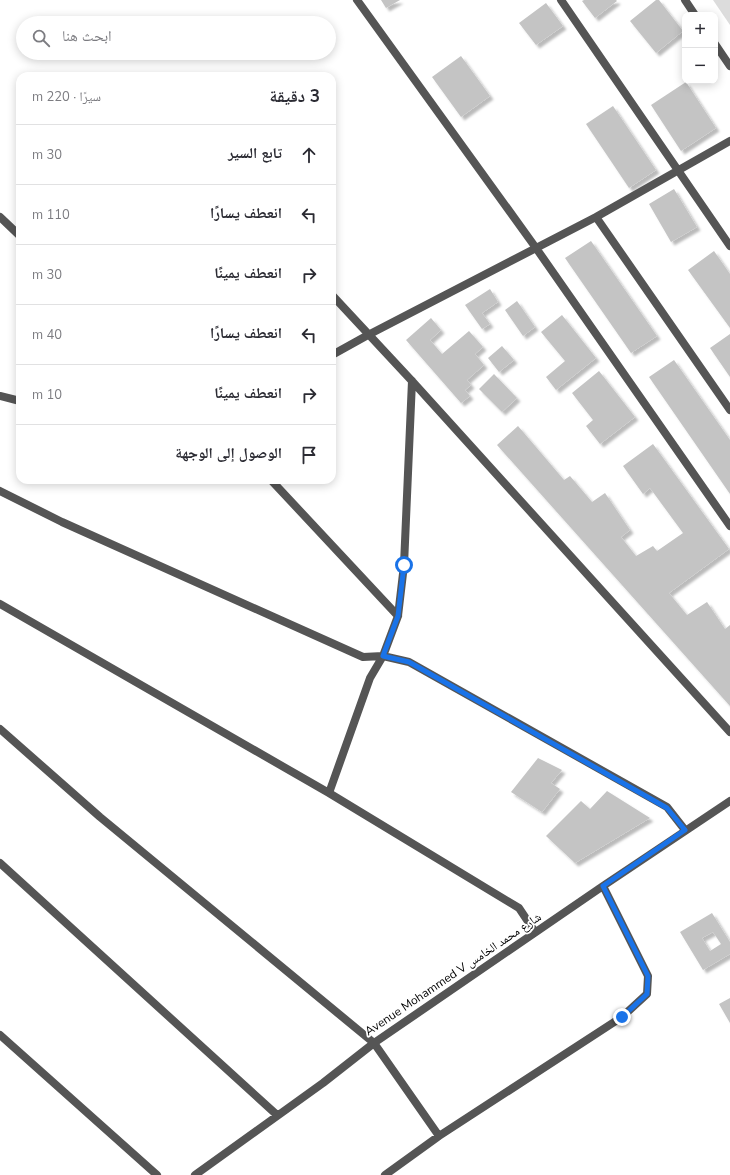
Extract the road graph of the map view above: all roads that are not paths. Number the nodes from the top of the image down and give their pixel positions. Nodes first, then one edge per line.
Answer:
1 (357, 0) edge
2 (561, 0) edge
3 (685, 0) edge
4 (693, 12) edge
5 (718, 48) edge
6 (730, 66) edge
7 (730, 141) edge
8 (678, 170) junction
9 (596, 216) junction
10 (0, 217) edge
11 (16, 232) edge
12 (730, 246) edge
13 (536, 248) junction
14 (336, 299) edge
15 (368, 335) junction
16 (336, 353) edge
17 (412, 381) junction
18 (0, 396) edge
19 (16, 400) edge
20 (730, 410) edge
21 (275, 484) edge
22 (0, 491) edge
23 (730, 526) edge
24 (0, 604) edge
25 (398, 616) junction
26 (383, 656) junction
27 (0, 729) edge
28 (730, 732) edge
29 (329, 793) junction
30 (730, 801) edge
31 (685, 830) junction
32 (0, 863) edge
33 (603, 886) junction
34 (535, 932) junction
35 (0, 1035) edge
36 (374, 1043) junction
37 (277, 1115) junction
38 (439, 1136) junction
39 (157, 1175) edge
40 (195, 1175) edge
41 (385, 1175) edge

1 - 13 street
2 - 8 street
3 - 4 street
5 - 6 street
7 - 8 street
8 - 9 street
8 - 12 street
9 - 13 street
9 - 20 street
10 - 11 street
13 - 15 street
13 - 23 street
14 - 15 street
15 - 16 street
15 - 17 street
17 - 25 street
17 - 28 street
18 - 19 street
21 - 25 street
22 - 26 street
24 - 29 street
25 - 26 street
26 - 29 street
26 - 31 street
27 - 36 street
29 - 34 street
30 - 31 street, Avenue Mohammed V شارع محمد الخامس
31 - 33 street, Avenue Mohammed V شارع محمد الخامس
32 - 37 street
33 - 34 street, Avenue Mohammed V شارع محمد الخامس
33 - 38 street
34 - 36 street, Avenue Mohammed V شارع محمد الخامس
35 - 39 street
36 - 37 street, Avenue Mohammed V شارع محمد الخامس
36 - 38 street
37 - 40 street, Avenue Mohammed V شارع محمد الخامس
38 - 41 street

